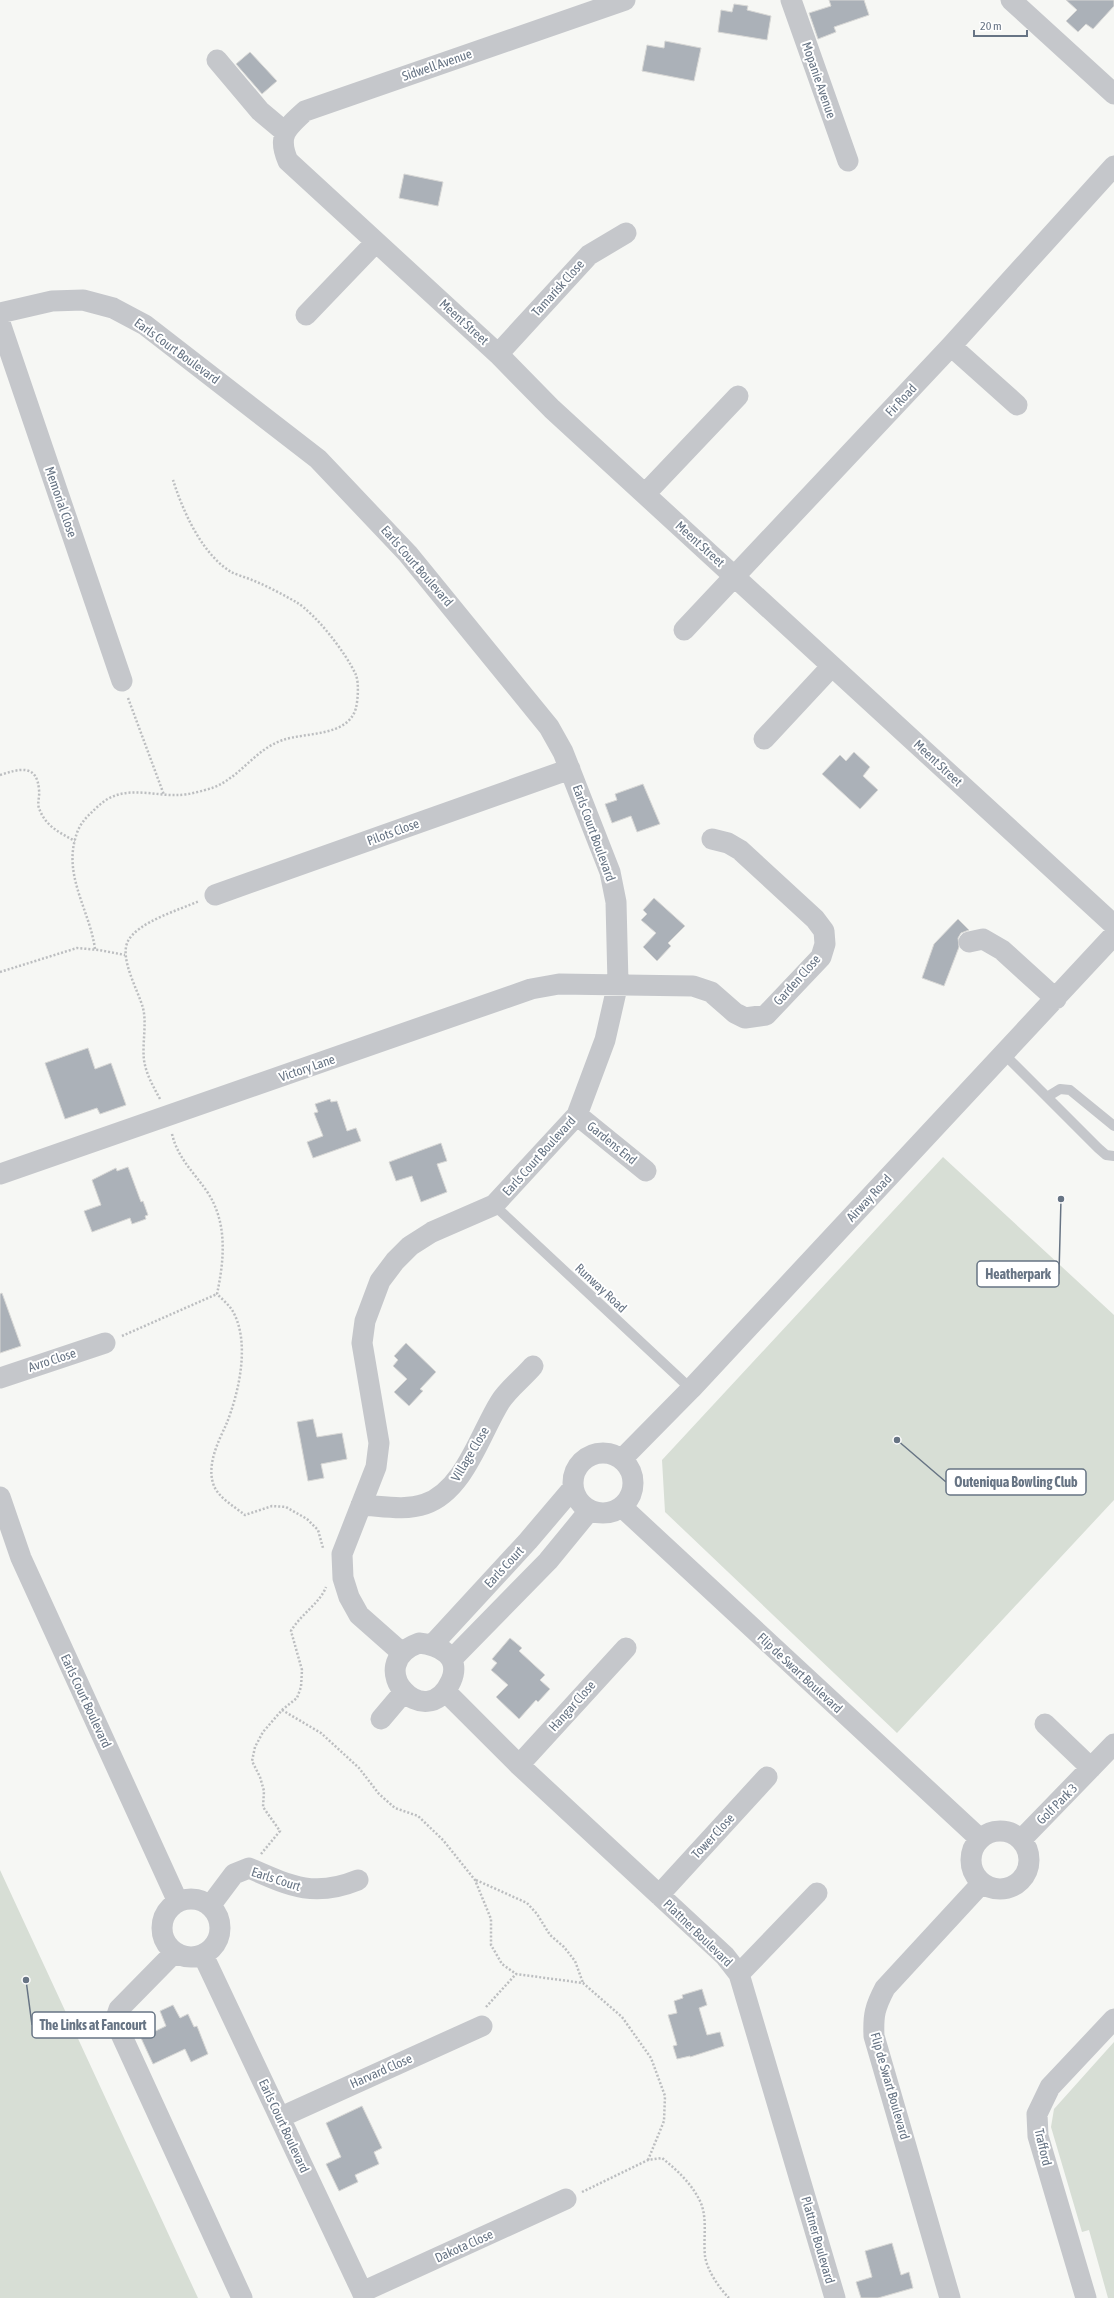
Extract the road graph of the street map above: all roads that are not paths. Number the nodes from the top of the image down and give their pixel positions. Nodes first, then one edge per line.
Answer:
1 (625, 0) edge
2 (791, 0) edge
3 (1011, 0) edge
4 (217, 60) dead end
5 (1114, 94) edge
6 (284, 132) junction
7 (848, 161) dead end
8 (1114, 166) edge
9 (626, 233) dead end
10 (376, 242) junction
11 (0, 313) edge
12 (306, 316) dead end
13 (0, 323) edge
14 (951, 346) junction
15 (498, 354) junction
16 (738, 396) dead end
17 (1017, 405) dead end
18 (645, 494) junction
19 (735, 577) junction
20 (684, 630) dead end
21 (832, 666) junction
22 (122, 681) road end
23 (764, 739) dead end
24 (570, 769) junction
25 (712, 839) dead end
26 (216, 895) road end
27 (1114, 925) edge
28 (1114, 935) edge
29 (969, 942) dead end
30 (618, 983) junction
31 (1056, 999) junction
32 (1003, 1053) junction
33 (1047, 1097) junction
34 (577, 1115) junction
35 (1114, 1126) edge
36 (1114, 1156) edge
37 (646, 1171) dead end
38 (0, 1174) edge
39 (494, 1206) junction
40 (105, 1343) road end
41 (533, 1366) dead end
42 (0, 1378) edge
43 (691, 1389) junction
44 (622, 1459) junction
45 (573, 1488) junction
46 (0, 1497) edge
47 (361, 1505) junction
48 (622, 1507) junction
49 (589, 1510) junction
50 (433, 1644) junction
51 (626, 1648) dead end
52 (402, 1653) junction
53 (452, 1659) junction
54 (446, 1692) junction
55 (403, 1693) junction
56 (381, 1719) dead end
57 (1045, 1724) dead end
58 (1114, 1744) edge
59 (519, 1765) junction
60 (1091, 1768) junction
61 (768, 1778) dead end
62 (979, 1838) junction
63 (1022, 1839) junction
64 (358, 1880) dead end
65 (981, 1884) junction
66 (817, 1893) dead end
67 (659, 1895) junction
68 (178, 1902) junction
69 (210, 1906) junction
70 (175, 1952) junction
71 (203, 1955) junction
72 (739, 1974) junction
73 (1114, 2019) edge
74 (482, 2026) road end
75 (281, 2117) junction
76 (566, 2199) road end
77 (363, 2295) edge
78 (242, 2298) edge
79 (835, 2298) edge
80 (950, 2298) edge
81 (1086, 2298) edge

1 - 6 street, Sidwell Avenue
2 - 7 street, Mopanie Avenue
3 - 5 street
4 - 6 street
6 - 10 street, Meent Street
8 - 14 street, Fir Road
9 - 15 street, Tamarisk Close
10 - 12 street
10 - 15 street, Meent Street
11 - 24 street, Earls Court Boulevard
13 - 22 street, Memorial Close
14 - 17 street
14 - 19 street, Fir Road
15 - 18 street, Meent Street
16 - 18 street
18 - 19 street, Meent Street
19 - 20 street, Fir Road
19 - 21 street, Meent Street
21 - 23 street
21 - 27 street, Meent Street
24 - 26 street, Pilots Close
24 - 30 street, Earls Court Boulevard
25 - 30 street, Garden Close
28 - 31 street, Airway Road
29 - 31 street
30 - 34 street, Earls Court Boulevard
30 - 38 street, Victory Lane
31 - 32 street, Airway Road
32 - 33 lane
32 - 43 street, Airway Road
33 - 35 lane
33 - 36 lane
34 - 37 street, Gardens End
34 - 39 street, Earls Court Boulevard
39 - 43 lane, Runway Road
39 - 47 street, Earls Court Boulevard
40 - 42 street, Avro Close
41 - 47 street, Village Close
43 - 44 street, Airway Road
44 - 45 street
44 - 48 street
45 - 49 street
45 - 50 street, Earls Court
46 - 68 street, Earls Court Boulevard
47 - 52 street, Earls Court Boulevard
48 - 49 street
48 - 62 street, Flip de Swart Boulevard
49 - 53 street, Earls Court
50 - 52 street
50 - 53 street
51 - 59 street, Hangar Close
52 - 55 street
53 - 54 street
54 - 55 street
54 - 59 street, Plattner Boulevard
55 - 56 street
57 - 60 street
58 - 60 street, Golf Park 3
59 - 67 street, Plattner Boulevard
60 - 63 street, Golf Park 3
61 - 67 street, Tower Close
62 - 63 street
62 - 65 street
63 - 65 street
64 - 69 street, Earls Court
65 - 80 street, Flip de Swart Boulevard
66 - 72 street
67 - 72 street, Plattner Boulevard
68 - 69 street
68 - 70 street
69 - 71 street
70 - 71 street
70 - 78 street
71 - 75 street, Earls Court Boulevard
72 - 79 street, Plattner Boulevard
73 - 81 street, Trafford
74 - 75 street, Harvard Close
75 - 77 street, Earls Court Boulevard
76 - 77 street, Dakota Close

